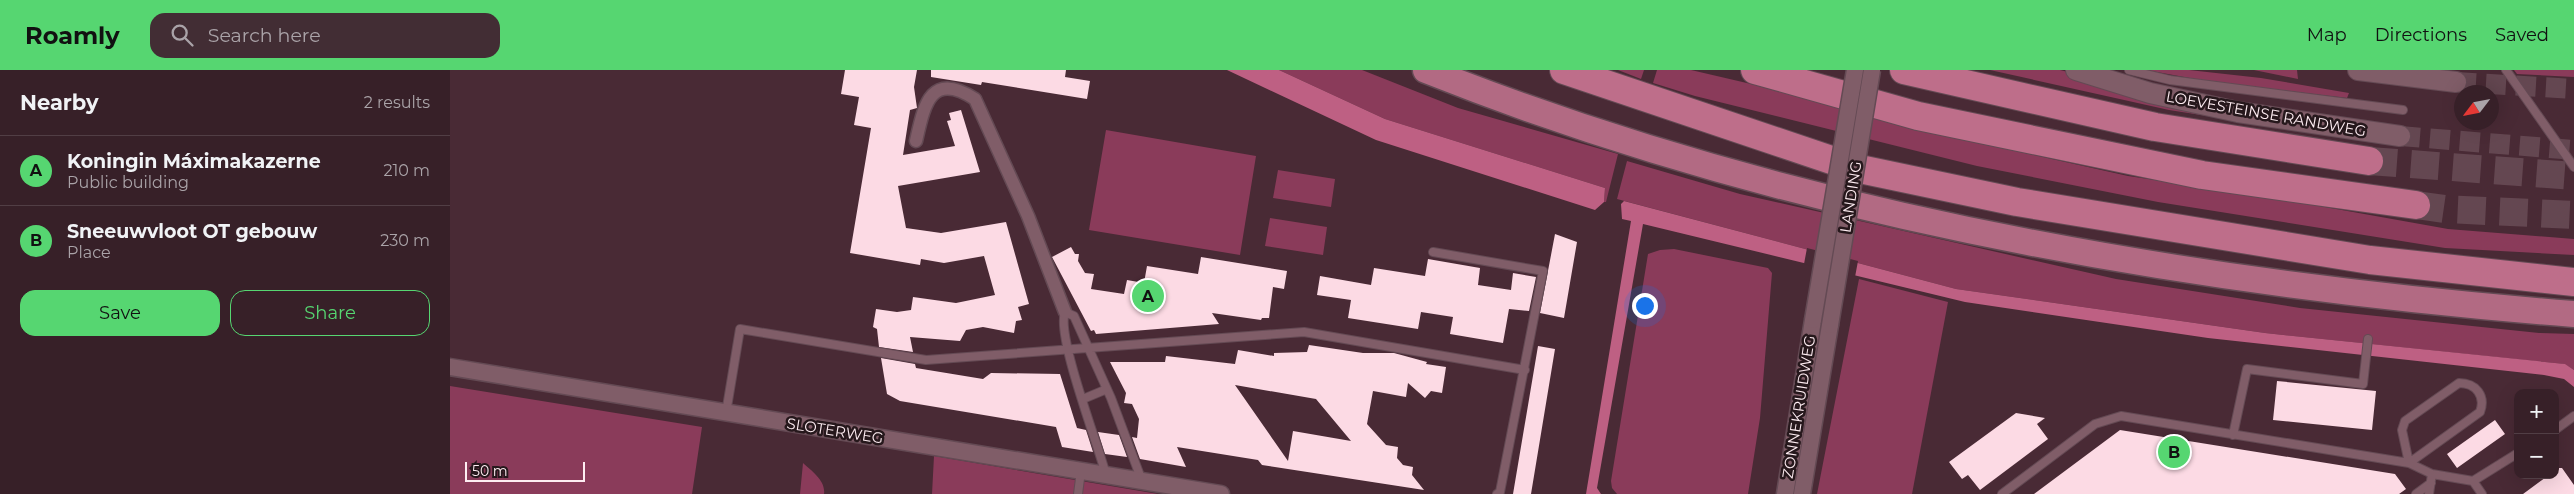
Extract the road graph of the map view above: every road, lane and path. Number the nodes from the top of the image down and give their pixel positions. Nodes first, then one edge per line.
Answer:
1 (1426, 70) edge
2 (1564, 70) edge
3 (1755, 70) edge
4 (1855, 70) edge
5 (1872, 70) edge
6 (1904, 70) edge
7 (2076, 70) edge
8 (2130, 70) edge
9 (2358, 70) edge
10 (2506, 70) edge
11 (2456, 82) tunnel mouth
12 (2403, 110) dead end
13 (2400, 136) tunnel mouth
14 (916, 141) dead end
15 (2369, 160) tunnel mouth
16 (2574, 167) edge
17 (2416, 205) tunnel mouth
18 (1433, 252) dead end
19 (2574, 282) edge
20 (1066, 312) junction
21 (2574, 314) edge
22 (1813, 320) joint
23 (1830, 325) joint
24 (2368, 339) dead end
25 (1088, 348) junction
26 (1069, 350) junction
27 (450, 367) edge
28 (1525, 370) junction
29 (1107, 389) junction
30 (1083, 399) junction
31 (726, 413) junction
32 (2574, 416) edge
33 (2559, 427) edge
34 (2233, 435) junction
35 (2514, 455) edge
36 (2409, 463) junction
37 (1082, 471) junction
38 (2432, 474) junction
39 (1106, 475) junction
40 (1142, 481) junction
41 (2473, 481) junction
42 (2431, 483) junction
43 (1499, 493) edge
44 (1078, 494) edge
45 (1221, 494) edge
46 (1785, 494) edge
47 (1802, 494) edge
48 (2002, 494) edge
49 (2416, 494) edge
50 (2429, 494) edge
51 (2482, 494) edge

1 - 21 highway
2 - 19 highway
3 - 17 highway
4 - 22 street, LANDING, bridge
5 - 23 street, LANDING, bridge
6 - 15 highway
7 - 13 street, LOEVESTEINSE RANDWEG
8 - 12 lane
9 - 11 street
10 - 16 lane
14 - 20 street
18 - 28 lane
20 - 25 lane
20 - 26 lane
22 - 46 street, ZONNEKRUIDWEG
23 - 47 street, ZONNEKRUIDWEG
24 - 34 lane
25 - 26 lane
25 - 28 lane
25 - 29 lane
26 - 30 lane
26 - 31 lane
27 - 31 street, SLOTERWEG
28 - 43 lane
29 - 30 lane
29 - 40 lane
30 - 39 lane
31 - 37 street, SLOTERWEG
32 - 33 lane
34 - 36 lane
34 - 48 lane
35 - 41 lane
36 - 36 lane
36 - 38 lane
37 - 39 street, SLOTERWEG
37 - 44 lane
38 - 41 lane
38 - 42 lane
39 - 40 street, SLOTERWEG
40 - 45 street, SLOTERWEG
41 - 51 lane
42 - 49 lane
42 - 50 lane

